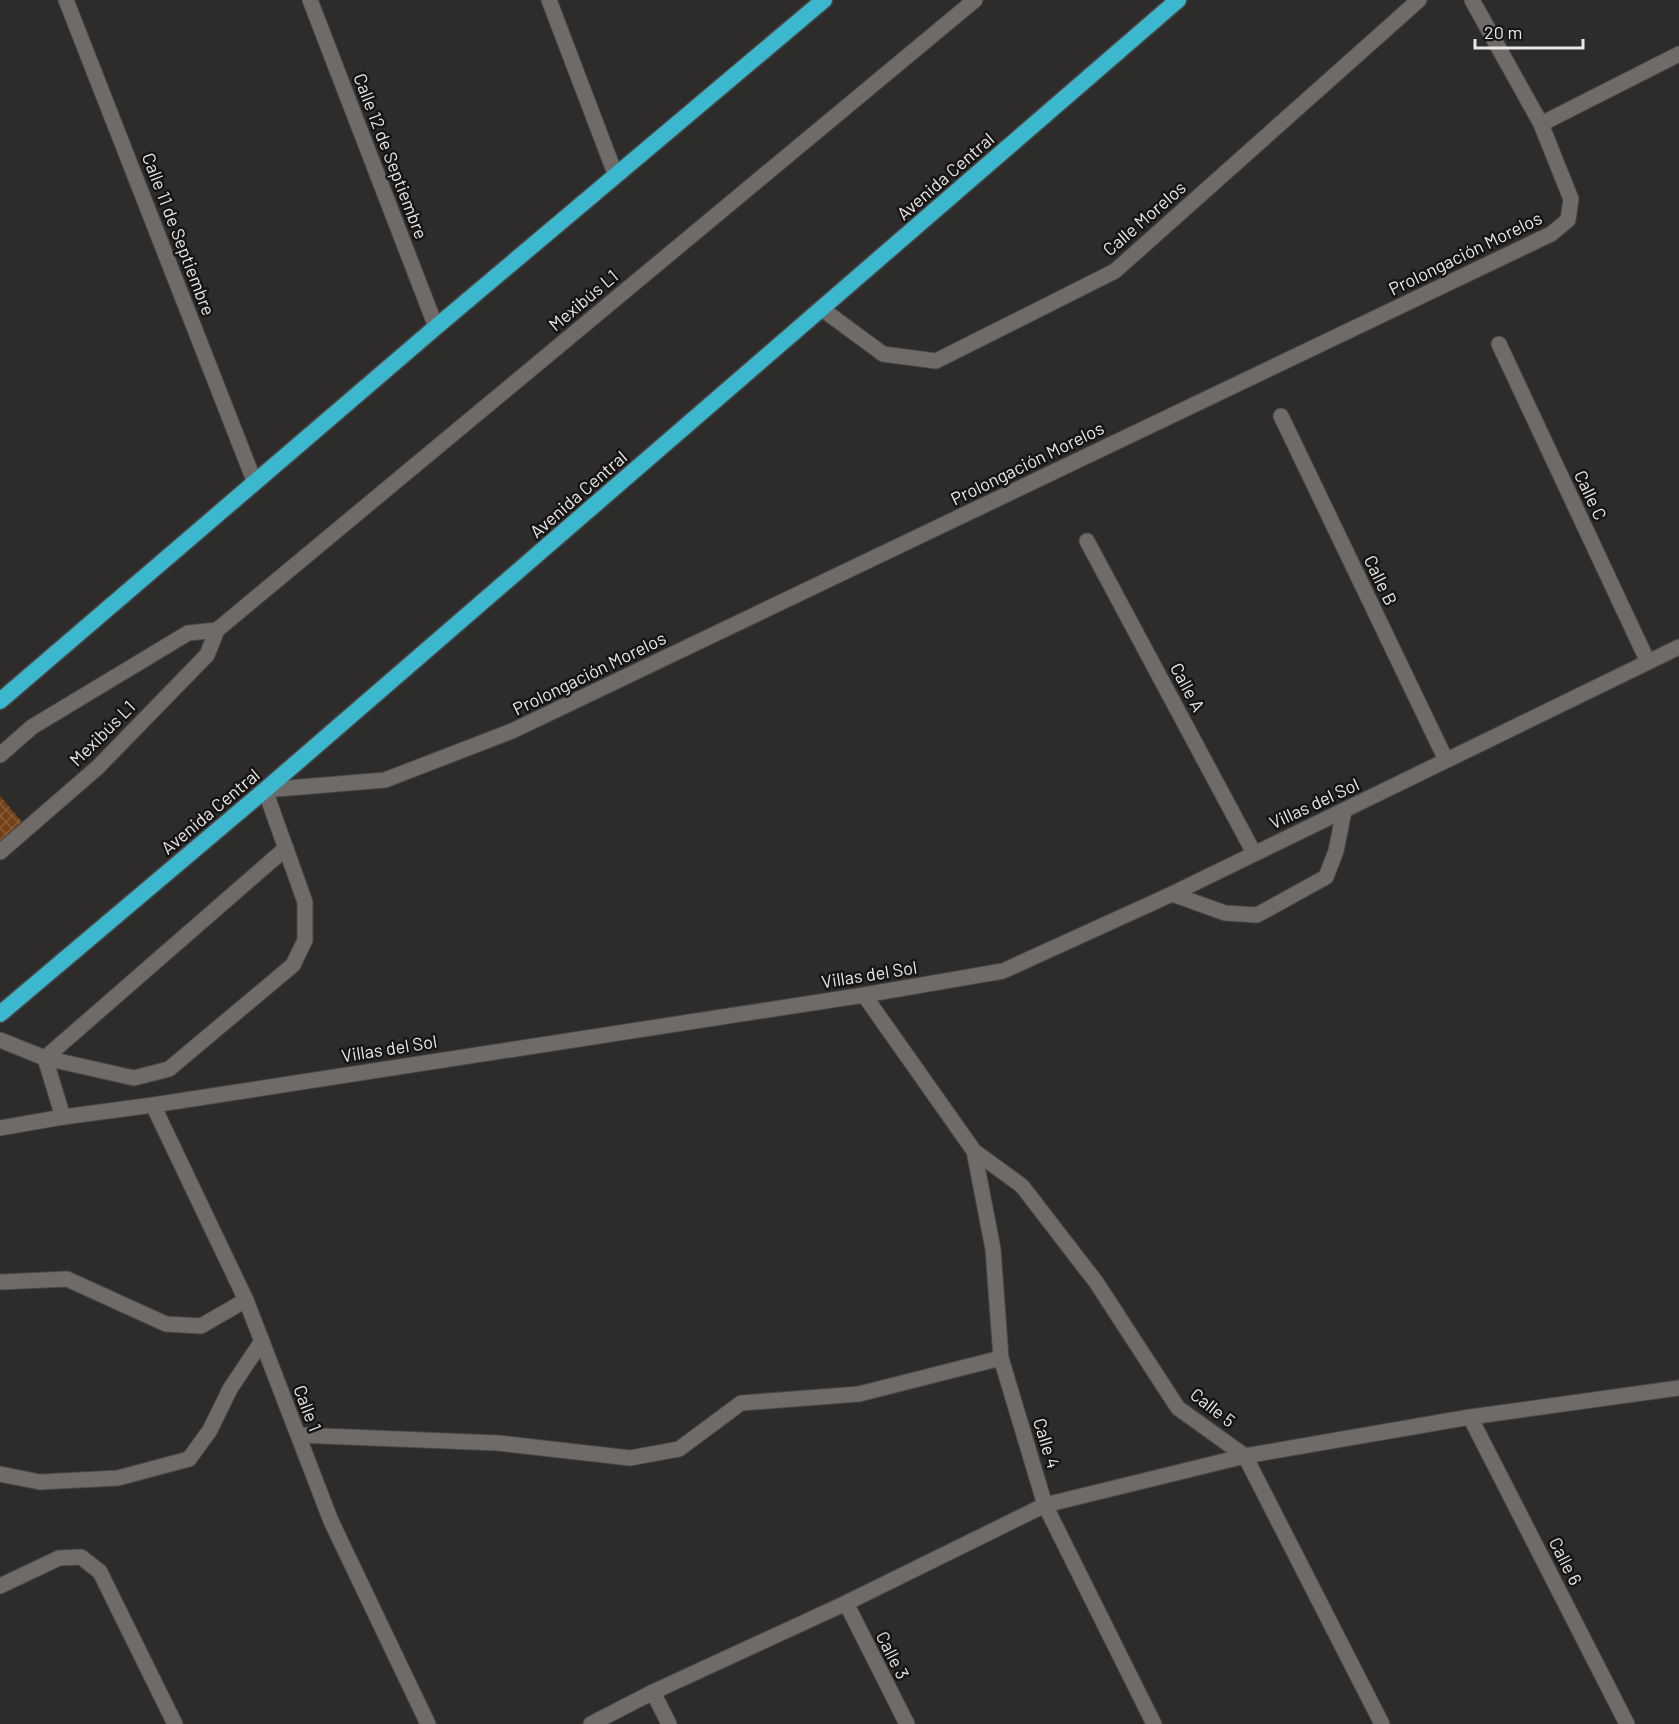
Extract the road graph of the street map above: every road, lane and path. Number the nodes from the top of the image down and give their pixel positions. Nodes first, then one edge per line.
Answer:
1 (66, 0) edge
2 (310, 0) edge
3 (549, 0) edge
4 (824, 0) edge
5 (975, 0) edge
6 (1178, 0) edge
7 (1419, 0) edge
8 (1472, 0) edge
9 (1679, 54) edge
10 (1541, 124) junction
11 (616, 176) junction
12 (822, 309) junction
13 (436, 327) junction
14 (1499, 344) dead end
15 (1281, 416) dead end
16 (255, 483) junction
17 (1087, 541) dead end
18 (216, 630) junction
19 (1679, 647) edge
20 (1648, 662) junction
21 (0, 701) edge
22 (0, 755) edge
23 (1446, 760) junction
24 (264, 790) junction
25 (1344, 811) junction
26 (286, 848) junction
27 (0, 852) edge
28 (1254, 853) junction
29 (1172, 894) junction
30 (864, 995) junction
31 (0, 1014) edge
32 (0, 1041) edge
33 (45, 1058) junction
34 (153, 1105) junction
35 (63, 1117) junction
36 (0, 1128) edge
37 (974, 1151) junction
38 (0, 1282) edge
39 (246, 1300) junction
40 (262, 1341) junction
41 (1001, 1358) junction
42 (1679, 1388) edge
43 (1470, 1417) junction
44 (297, 1435) junction
45 (1245, 1456) junction
46 (0, 1474) edge
47 (1045, 1505) junction
48 (0, 1586) edge
49 (846, 1603) junction
50 (653, 1692) junction
51 (175, 1724) edge
52 (428, 1724) edge
53 (591, 1724) edge
54 (669, 1724) edge
55 (907, 1724) edge
56 (1154, 1724) edge
57 (1382, 1724) edge
58 (1627, 1724) edge

1 - 16 street, Calle 11 de Septiembre
2 - 13 street, Calle 12 de Septiembre
3 - 11 street
4 - 11 highway
5 - 18 street, Mexibús L1
6 - 12 highway, Avenida Central
7 - 12 street, Calle Morelos
8 - 10 street, Prolongación Morelos
9 - 10 street
10 - 24 street, Prolongación Morelos
11 - 13 highway
12 - 24 highway, Avenida Central
13 - 16 highway
14 - 20 street, Calle C
15 - 23 street, Calle B
16 - 21 highway
17 - 28 street, Calle A
18 - 22 street, Mexibús L1
18 - 27 street, Mexibús L1
19 - 20 street, Villas del Sol
20 - 23 street, Villas del Sol
23 - 25 street, Villas del Sol
24 - 26 street
24 - 31 highway, Avenida Central
25 - 28 street, Villas del Sol
25 - 29 street
26 - 33 street
26 - 33 street
28 - 29 street, Villas del Sol
29 - 30 street, Villas del Sol
30 - 34 street, Villas del Sol
30 - 37 street
32 - 33 street
33 - 35 street
34 - 35 street, Villas del Sol
34 - 39 street, Calle 1
35 - 36 street, Villas del Sol
37 - 41 street, Calle 4
37 - 45 street, Calle 5
38 - 39 street
39 - 40 street, Calle 1
40 - 44 street, Calle 1
40 - 46 street
41 - 44 street
41 - 47 street, Calle 4
42 - 43 street
43 - 45 street
43 - 58 street, Calle 6
44 - 52 street, Calle 1
45 - 47 street
45 - 57 street, Calle 5
47 - 49 street
47 - 56 street, Calle 4
48 - 51 street
49 - 50 street
49 - 55 street, Calle 3
50 - 53 street
50 - 54 street

